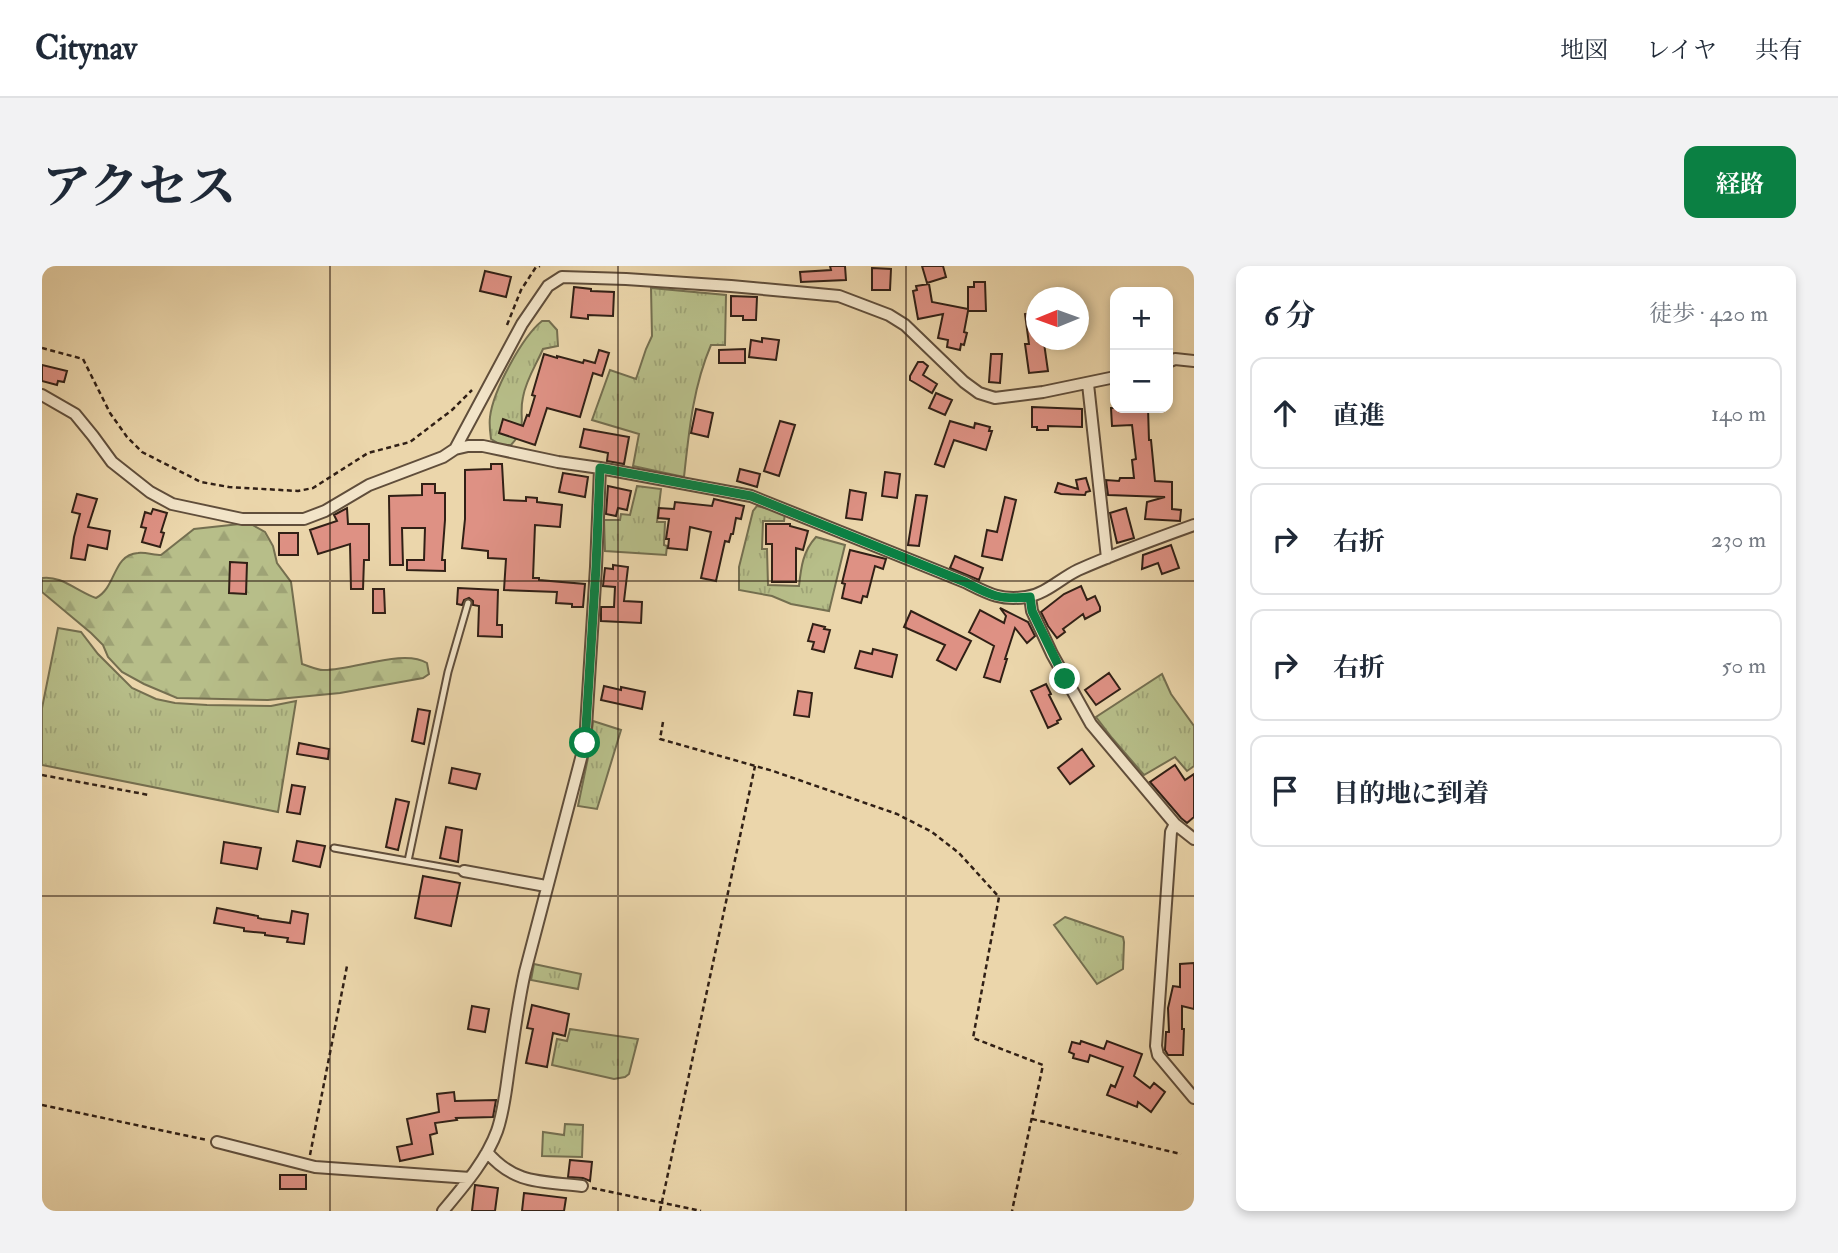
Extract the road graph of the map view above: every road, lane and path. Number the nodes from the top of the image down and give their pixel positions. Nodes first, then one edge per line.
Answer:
1 (540, 266) edge
2 (562, 271) edge
3 (507, 325) dead end
4 (42, 348) edge
5 (1173, 360) edge
6 (1194, 361) edge
7 (1110, 378) edge
8 (1088, 384) junction
9 (473, 388) dead end
10 (42, 395) edge
11 (455, 449) junction
12 (600, 468) junction
13 (1194, 525) edge
14 (1107, 558) junction
15 (1030, 597) junction
16 (468, 603) dead end
17 (663, 722) dead end
18 (755, 766) junction
19 (42, 775) edge
20 (149, 794) dead end
21 (1175, 824) junction
22 (1194, 839) edge
23 (334, 848) dead end
24 (408, 861) junction
25 (464, 871) joint
26 (546, 886) junction
27 (347, 966) dead end
28 (1194, 1098) edge
29 (42, 1105) edge
30 (1032, 1119) junction
31 (217, 1142) joint
32 (487, 1152) junction
33 (1181, 1154) dead end
34 (308, 1165) junction
35 (470, 1178) junction
36 (582, 1186) joint
37 (662, 1203) junction
38 (443, 1211) edge
39 (660, 1211) edge
40 (701, 1211) edge
41 (1012, 1211) edge

1 - 3 path
2 - 8 street
2 - 11 street
4 - 9 path
5 - 6 street
7 - 8 street
8 - 14 street
10 - 11 street
11 - 12 street
12 - 15 street
12 - 26 street
13 - 14 street
14 - 15 street
15 - 21 street
16 - 24 lane
17 - 18 path
18 - 30 path
18 - 37 path
19 - 20 path
21 - 22 street
21 - 28 street
23 - 24 lane
24 - 25 lane
25 - 26 street
26 - 32 street
27 - 34 path
29 - 31 path
30 - 33 path
30 - 41 path
31 - 34 street
32 - 35 street
32 - 36 street
34 - 35 street
35 - 38 street
36 - 37 path
37 - 39 path
37 - 40 path

